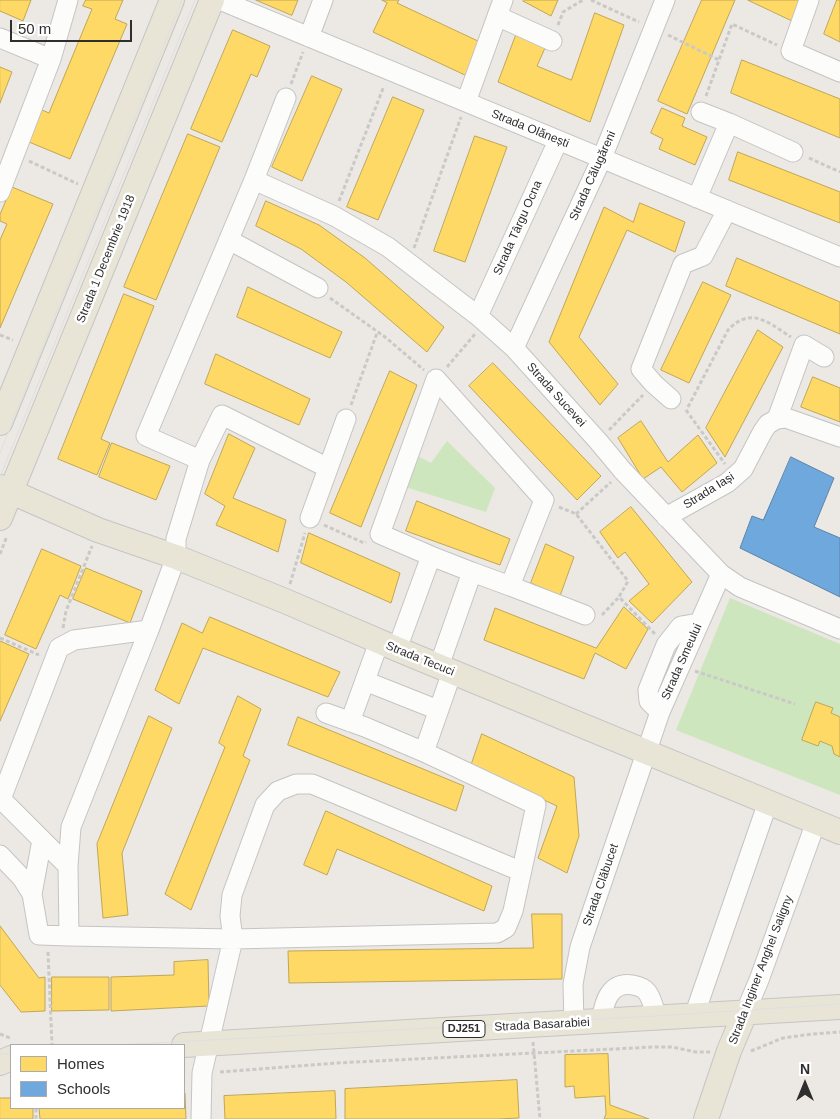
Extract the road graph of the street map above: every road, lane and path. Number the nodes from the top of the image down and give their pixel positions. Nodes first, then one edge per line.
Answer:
1 (68, 0) edge
2 (172, 0) edge
3 (212, 0) edge
4 (220, 0) edge
5 (323, 0) edge
6 (583, 0) edge
7 (665, 0) edge
8 (809, 0) edge
9 (500, 8) edge
10 (309, 37) junction
11 (0, 38) edge
12 (552, 41) joint
13 (791, 51) junction
14 (51, 59) junction
15 (390, 71) junction
16 (840, 72) edge
17 (286, 98) joint
18 (466, 102) junction
19 (701, 112) joint
20 (728, 123) junction
21 (558, 141) junction
22 (793, 152) joint
23 (15, 154) junction
24 (602, 158) junction
25 (840, 172) edge
26 (254, 180) junction
27 (0, 192) edge
28 (95, 192) junction
29 (697, 198) junction
30 (727, 210) junction
31 (334, 216) junction
32 (229, 240) junction
33 (840, 257) edge
34 (408, 262) junction
35 (318, 288) joint
36 (482, 319) junction
37 (377, 333) junction
38 (804, 345) junction
39 (514, 348) junction
40 (824, 357) dead end
41 (436, 379) junction
42 (654, 384) junction
43 (671, 399) dead end
44 (346, 419) joint
45 (777, 419) junction
46 (0, 423) edge
47 (840, 437) edge
48 (598, 441) junction
49 (200, 460) junction
50 (328, 468) junction
51 (623, 471) junction
52 (734, 476) junction
53 (6, 489) edge
54 (544, 500) junction
55 (576, 514) junction
56 (666, 517) junction
57 (0, 518) edge
58 (310, 518) junction
59 (98, 530) junction
60 (380, 534) junction
61 (431, 556) junction
62 (176, 557) junction
63 (472, 572) junction
64 (721, 574) junction
65 (510, 586) junction
66 (618, 597) junction
67 (285, 602) junction
68 (585, 614) joint
69 (699, 624) junction
70 (840, 628) edge
71 (149, 630) junction
72 (0, 638) edge
73 (666, 645) junction
74 (388, 646) junction
75 (56, 655) junction
76 (680, 666) junction
77 (445, 669) junction
78 (365, 681) junction
79 (795, 704) dead end
80 (438, 710) junction
81 (660, 712) junction
82 (326, 713) dead end
83 (350, 722) junction
84 (424, 752) junction
85 (647, 752) junction
86 (0, 799) edge
87 (768, 802) junction
88 (816, 822) junction
89 (840, 832) edge
90 (42, 840) junction
91 (0, 856) edge
92 (68, 866) junction
93 (520, 871) junction
94 (32, 894) junction
95 (48, 936) junction
96 (70, 936) junction
97 (232, 939) junction
98 (840, 1007) edge
99 (745, 1013) junction
100 (694, 1016) junction
101 (657, 1018) junction
102 (601, 1021) junction
103 (574, 1023) junction
104 (533, 1025) junction
105 (840, 1032) edge
106 (52, 1044) edge
107 (208, 1044) junction
108 (185, 1045) edge
109 (729, 1051) junction
110 (533, 1052) junction
111 (202, 1073) junction
112 (201, 1119) edge
113 (540, 1119) edge
114 (706, 1119) edge

1 - 14 street
2 - 28 main road
3 - 53 main road, Strada 1 Decembrie 1918
4 - 10 street, Strada Olănești
5 - 10 street
6 - 12 path
7 - 24 street, Strada Călugăreni
8 - 13 street
9 - 12 street
9 - 18 street
10 - 15 street, Strada Olănești
10 - 17 path
11 - 14 street
13 - 16 street
13 - 19 path
14 - 23 street
15 - 18 street, Strada Olănești
15 - 31 path
17 - 26 street
18 - 21 street, Strada Olănești
18 - 34 path
19 - 20 street
20 - 22 street
20 - 29 street
21 - 24 street, Strada Olănești
21 - 36 street, Strada Târgu Ocna
22 - 25 path
23 - 27 street
23 - 28 path
24 - 29 street, Strada Olănești
24 - 39 street, Strada Călugăreni
26 - 31 street, Strada Sucevei
26 - 32 street
28 - 46 main road
29 - 30 street, Strada Olănești
30 - 33 street, Strada Olănești
30 - 42 street
31 - 34 street, Strada Sucevei
32 - 35 street
32 - 49 street
34 - 36 street, Strada Sucevei
35 - 37 path
36 - 39 street, Strada Sucevei
36 - 41 path
37 - 41 path
37 - 44 path
38 - 40 street
38 - 45 street
38 - 52 path
39 - 48 street, Strada Sucevei
41 - 54 street
41 - 60 street
42 - 43 street
42 - 48 path
44 - 50 street
45 - 47 street
45 - 52 street, Strada Iași
48 - 51 street, Strada Sucevei
49 - 50 street
49 - 62 street
50 - 58 street
51 - 55 path
51 - 56 street, Strada Sucevei
52 - 56 street, Strada Iași
53 - 57 main road, Strada 1 Decembrie 1918
53 - 59 main road, Strada Tecuci
54 - 55 path
54 - 65 street
55 - 66 path
56 - 64 street, Strada Sucevei
58 - 60 path
58 - 67 path
59 - 62 main road, Strada Tecuci
59 - 75 path
60 - 61 street
61 - 63 street
61 - 74 street
62 - 67 main road, Strada Tecuci
62 - 71 street
63 - 65 street
63 - 77 street
64 - 69 street, Strada Smeului
64 - 70 street, Strada Sucevei
65 - 68 street
66 - 68 path
66 - 73 path
67 - 74 main road, Strada Tecuci
69 - 73 street
69 - 76 street, Strada Smeului
71 - 75 street
71 - 92 street
72 - 75 path
73 - 81 street
74 - 77 main road, Strada Tecuci
74 - 78 street
75 - 86 street
76 - 79 path
76 - 81 street, Strada Smeului
77 - 80 street
77 - 85 main road, Strada Tecuci
78 - 80 street
78 - 83 street
80 - 84 street
81 - 85 street, Strada Smeului
82 - 83 street
83 - 84 street
84 - 93 street
85 - 87 main road, Strada Tecuci
85 - 103 street, Strada Clăbucet
86 - 90 street
87 - 88 main road, Strada Tecuci
87 - 100 street
88 - 89 main road, Strada Tecuci
88 - 99 street, Strada Inginer Anghel Saligny
90 - 92 street
90 - 94 street
91 - 94 street
92 - 96 street
93 - 97 street
93 - 97 street
94 - 95 street
95 - 96 street
95 - 106 path
96 - 97 street
97 - 107 street
98 - 99 main road, Strada Basarabiei / DJ251
99 - 100 main road, Strada Basarabiei / DJ251
99 - 109 main road, Strada Inginer Anghel Saligny
100 - 101 main road, Strada Basarabiei / DJ251
101 - 102 main road, Strada Basarabiei / DJ251
101 - 102 street
102 - 103 main road, Strada Basarabiei / DJ251
103 - 104 main road, Strada Basarabiei / DJ251
104 - 107 main road, Strada Basarabiei / DJ251
104 - 110 path
105 - 109 path
107 - 108 main road, Strada Basarabiei / DJ251
107 - 111 street
109 - 110 path
109 - 114 main road, Strada Inginer Anghel Saligny
110 - 111 path
110 - 113 path
111 - 112 street

